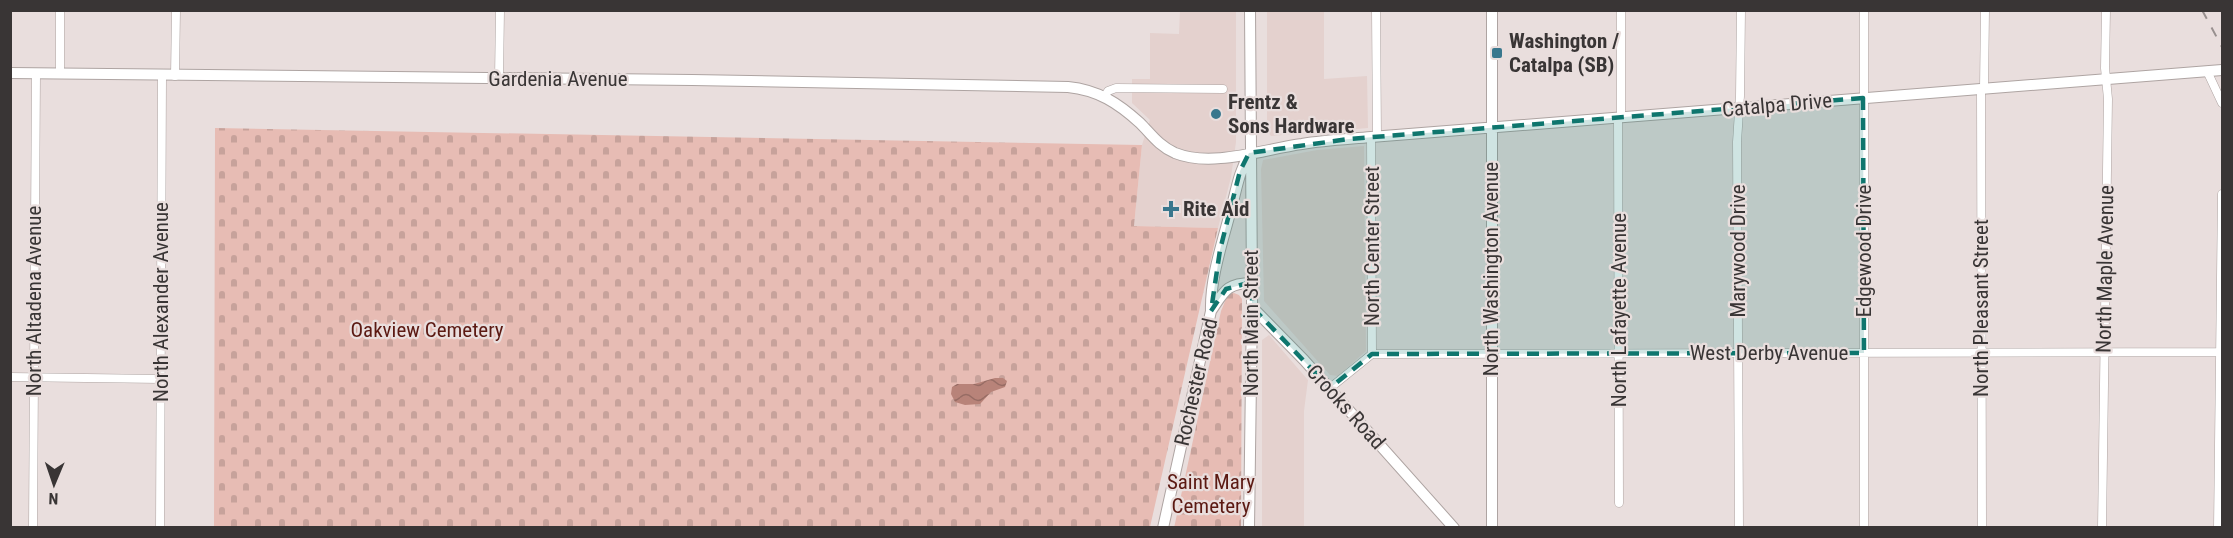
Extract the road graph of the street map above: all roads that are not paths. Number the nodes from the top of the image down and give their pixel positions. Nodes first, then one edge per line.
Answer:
1 (60, 10) edge
2 (176, 10) edge
3 (500, 10) edge
4 (1250, 10) edge
5 (1376, 10) edge
6 (1492, 10) edge
7 (1621, 10) edge
8 (1741, 10) edge
9 (1864, 10) edge
10 (1985, 10) edge
11 (2106, 10) edge
12 (2223, 70) edge
13 (2207, 71) junction
14 (10, 73) edge
15 (36, 74) junction
16 (60, 74) junction
17 (162, 76) junction
18 (176, 76) junction
19 (499, 78) junction
20 (2107, 79) junction
21 (1983, 88) junction
22 (1223, 89) dead end
23 (1104, 96) junction
24 (1863, 98) junction
25 (2223, 103) edge
26 (1739, 108) junction
27 (1620, 118) junction
28 (1491, 128) junction
29 (1374, 137) junction
30 (1250, 153) junction
31 (2223, 194) edge
32 (1252, 283) junction
33 (2222, 299) edge
34 (1252, 307) junction
35 (1211, 311) junction
36 (2220, 352) junction
37 (1738, 353) junction
38 (1864, 353) junction
39 (1981, 353) junction
40 (2104, 353) junction
41 (1372, 354) junction
42 (1492, 354) junction
43 (1619, 354) junction
44 (10, 377) edge
45 (34, 378) junction
46 (161, 379) junction
47 (1330, 388) junction
48 (2221, 416) edge
49 (1619, 503) dead end
50 (33, 528) edge
51 (160, 528) edge
52 (1163, 528) edge
53 (1250, 528) edge
54 (1454, 528) edge
55 (1492, 528) edge
56 (1739, 528) edge
57 (1864, 528) edge
58 (1982, 528) edge
59 (2102, 528) edge
60 (2218, 528) edge

1 - 16 street
2 - 18 street
3 - 19 street
4 - 30 street, North Main Street
5 - 29 street, North Center Street
6 - 28 street, North Washington Avenue
7 - 27 street, North Lafayette Avenue
8 - 26 street, Marywood Drive
9 - 24 street, Edgewood Drive
10 - 21 street, North Pleasant Street
11 - 20 street, North Maple Avenue
12 - 13 street, Catalpa Drive
13 - 20 street, Catalpa Drive
13 - 25 street
14 - 15 street, Gardenia Avenue
15 - 16 street, Gardenia Avenue
15 - 45 street, North Altadena Avenue
16 - 17 street, Gardenia Avenue
17 - 18 street, Gardenia Avenue
17 - 46 street, North Alexander Avenue
18 - 19 street, Gardenia Avenue
19 - 23 street, Gardenia Avenue
20 - 21 street, Catalpa Drive
20 - 40 street, North Maple Avenue
21 - 24 street, Catalpa Drive
21 - 39 street, North Pleasant Street
22 - 23 street
23 - 30 street, Gardenia Avenue
24 - 26 street, Catalpa Drive
24 - 38 street, Edgewood Drive
26 - 27 street, Catalpa Drive
26 - 37 street, Marywood Drive
27 - 28 street, Catalpa Drive
27 - 43 street, North Lafayette Avenue
28 - 29 street, Catalpa Drive
28 - 42 street, North Washington Avenue
29 - 30 street, Catalpa Drive
29 - 41 street, North Center Street
30 - 32 street, North Main Street
30 - 35 street
31 - 33 street
32 - 34 street
32 - 35 street, Rochester Road
33 - 36 street
34 - 47 street, Crooks Road
34 - 53 street, North Main Street
35 - 52 street, Rochester Road
36 - 40 street, West Derby Avenue
36 - 48 street
37 - 38 street, West Derby Avenue
37 - 43 street, West Derby Avenue
37 - 56 street, Marywood Drive
38 - 39 street, West Derby Avenue
38 - 57 street, Edgewood Drive
39 - 40 street, West Derby Avenue
39 - 58 street, North Pleasant Street
40 - 59 street, North Maple Avenue
41 - 42 street, West Derby Avenue
41 - 47 street
42 - 43 street, West Derby Avenue
42 - 55 street, North Washington Avenue
43 - 49 street, North Lafayette Avenue
44 - 45 street
45 - 46 street
45 - 50 street, North Altadena Avenue
46 - 51 street, North Alexander Avenue
47 - 54 street, Crooks Road
48 - 60 street

